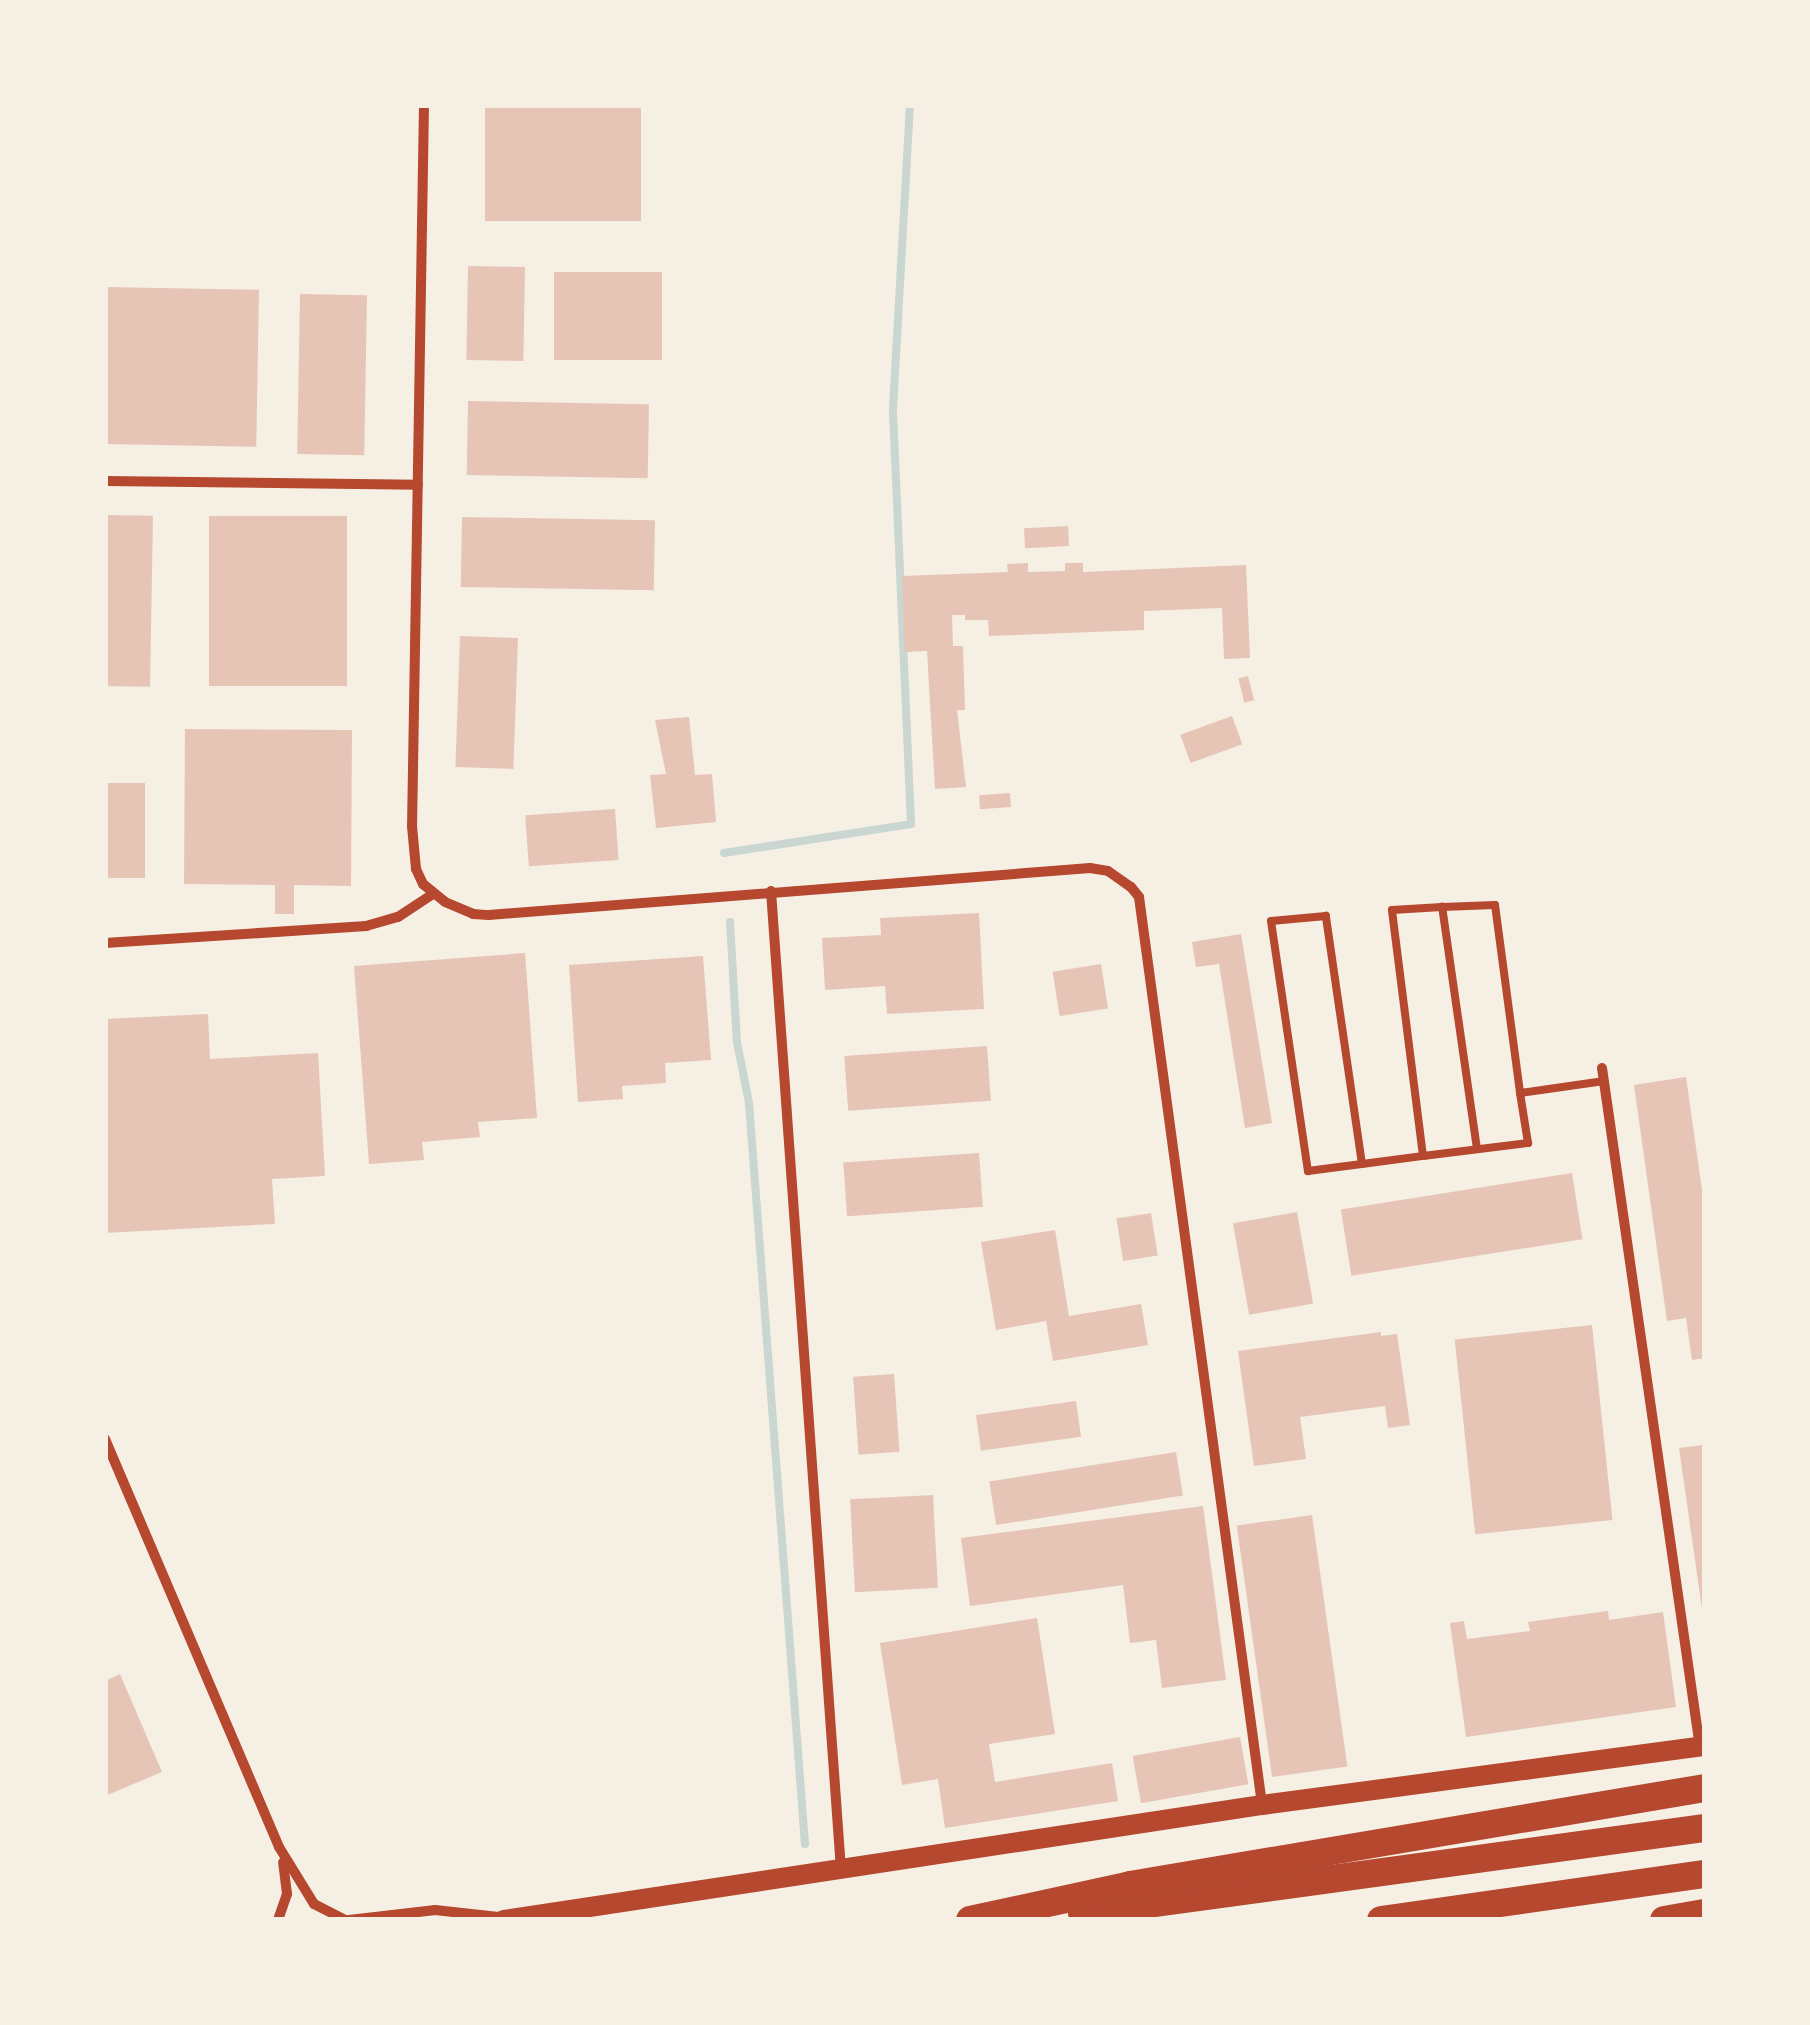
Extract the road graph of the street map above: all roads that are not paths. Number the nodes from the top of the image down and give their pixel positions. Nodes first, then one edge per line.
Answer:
1 (424, 105) edge
2 (105, 481) edge
3 (418, 485) junction
4 (770, 891) junction
5 (433, 894) junction
6 (1442, 907) junction
7 (105, 943) edge
8 (1602, 1068) dead end
9 (1604, 1081) junction
10 (1520, 1093) junction
11 (1477, 1149) junction
12 (1423, 1156) junction
13 (1362, 1164) junction
14 (105, 1440) edge
15 (1702, 1746) edge
16 (1705, 1788) edge
17 (1262, 1806) junction
18 (1705, 1828) edge
19 (278, 1847) junction
20 (841, 1870) junction
21 (1705, 1874) edge
22 (1705, 1914) edge
23 (509, 1919) edge
24 (278, 1920) edge
25 (348, 1920) edge
26 (970, 1920) edge
27 (1028, 1920) edge
28 (1381, 1920) edge
29 (1664, 1920) edge

1 - 3 street
2 - 3 street
3 - 5 street
4 - 5 street
4 - 17 street
4 - 20 street
5 - 7 street
6 - 10 lane
6 - 11 lane
6 - 12 lane
8 - 9 street
9 - 10 lane
9 - 15 street
10 - 11 lane
11 - 12 lane
12 - 13 lane
13 - 13 lane
14 - 19 street
15 - 17 main road
16 - 26 highway
17 - 20 main road
18 - 27 highway
19 - 24 street
19 - 25 street
20 - 23 main road
21 - 28 highway
22 - 29 highway
23 - 25 street

